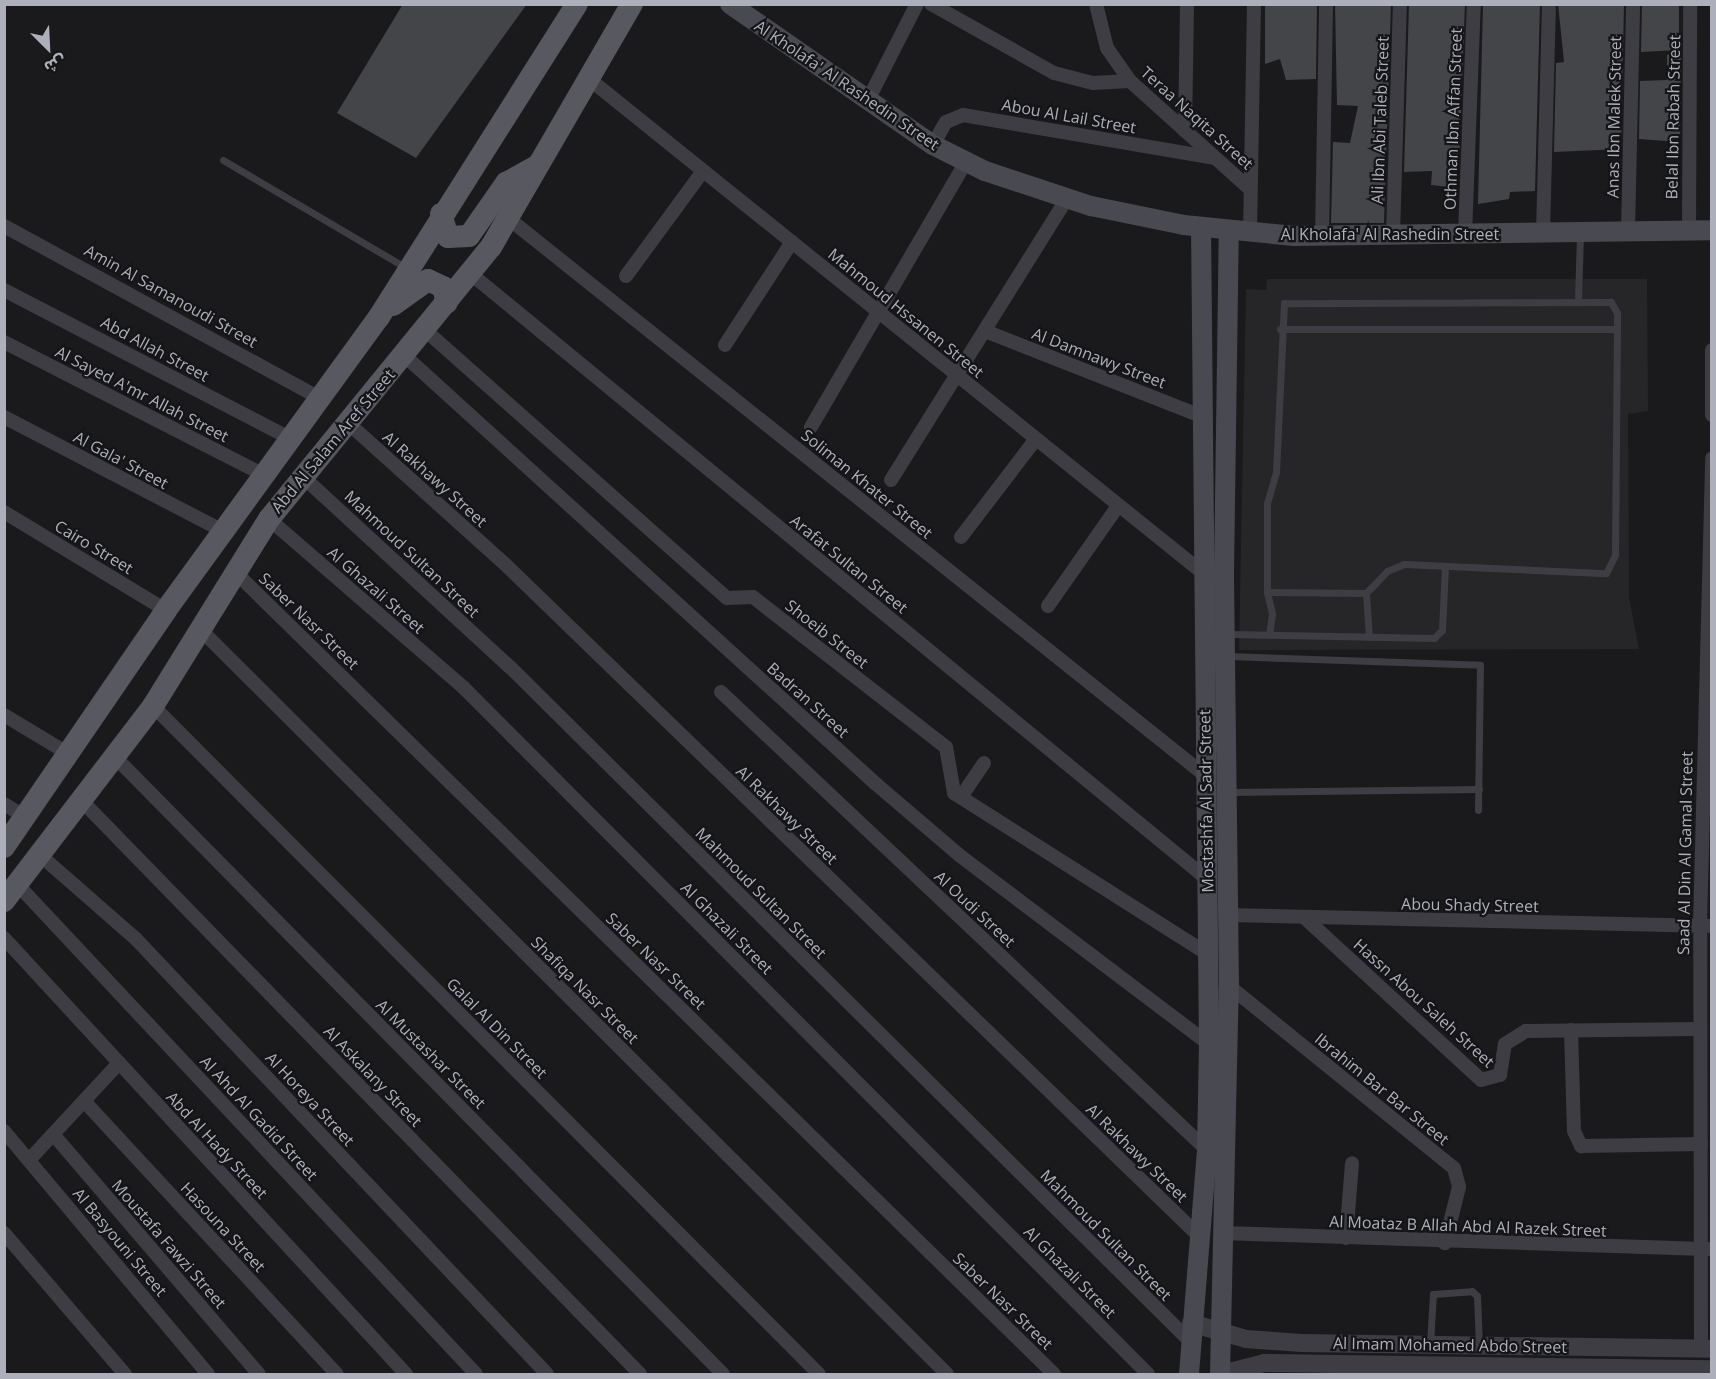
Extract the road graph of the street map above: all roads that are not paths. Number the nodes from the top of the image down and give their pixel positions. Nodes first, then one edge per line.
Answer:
1 (577, 4) edge
2 (632, 4) edge
3 (730, 4) edge
4 (916, 4) edge
5 (931, 4) edge
6 (1096, 4) edge
7 (1187, 4) edge
8 (1254, 4) edge
9 (1326, 4) edge
10 (1401, 4) edge
11 (1474, 4) edge
12 (1549, 4) edge
13 (1633, 4) edge
14 (1690, 4) edge
15 (588, 78) junction
16 (1130, 81) junction
17 (868, 100) junction
18 (1185, 131) junction
19 (933, 146) junction
20 (1215, 158) junction
21 (223, 160) dead end
22 (966, 162) junction
23 (537, 166) junction
24 (703, 171) junction
25 (1250, 189) junction
26 (1066, 200) junction
27 (441, 214) junction
28 (508, 218) junction
29 (4, 226) edge
30 (1201, 227) junction
31 (1689, 230) junction
32 (1712, 230) edge
33 (1229, 231) junction
34 (1628, 231) junction
35 (1250, 232) junction
36 (1580, 232) junction
37 (1543, 233) junction
38 (1465, 234) junction
39 (1393, 236) junction
40 (1322, 237) junction
41 (792, 242) junction
42 (408, 269) junction
43 (471, 274) junction
44 (626, 276) dead end
45 (4, 290) edge
46 (1578, 301) junction
47 (447, 303) junction
48 (878, 312) junction
49 (379, 317) junction
50 (1280, 329) junction
51 (1617, 329) junction
52 (425, 330) junction
53 (985, 331) junction
54 (4, 342) edge
55 (725, 345) dead end
56 (1712, 350) edge
57 (405, 356) junction
58 (1711, 363) edge
59 (957, 376) junction
60 (319, 398) junction
61 (1712, 415) edge
62 (1201, 416) junction
63 (4, 417) edge
64 (346, 422) junction
65 (811, 427) dead end
66 (290, 438) junction
67 (1036, 439) junction
68 (1712, 458) edge
69 (264, 475) junction
70 (301, 475) junction
71 (891, 480) dead end
72 (1118, 506) junction
73 (4, 513) edge
74 (269, 519) junction
75 (223, 531) junction
76 (961, 537) dead end
77 (1710, 542) edge
78 (1445, 566) junction
79 (235, 572) junction
80 (1203, 573) junction
81 (1267, 592) junction
82 (1366, 593) junction
83 (1048, 606) dead end
84 (166, 610) junction
85 (200, 629) junction
86 (1224, 634) junction
87 (1269, 634) junction
88 (1369, 637) junction
89 (1225, 656) junction
90 (721, 692) dead end
91 (153, 706) junction
92 (4, 715) edge
93 (69, 754) junction
94 (115, 757) junction
95 (984, 763) dead end
96 (1206, 776) junction
97 (1479, 789) junction
98 (1226, 792) junction
99 (961, 797) junction
100 (82, 801) junction
101 (4, 804) edge
102 (1478, 810) dead end
103 (26, 817) junction
104 (4, 847) edge
105 (40, 855) junction
106 (1207, 879) junction
107 (11, 893) edge
108 (1228, 915) junction
109 (1305, 918) junction
110 (1706, 925) edge
111 (4, 938) edge
112 (1208, 954) junction
113 (1229, 986) junction
114 (1699, 1029) junction
115 (1571, 1030) junction
116 (1209, 1044) junction
117 (119, 1063) junction
118 (84, 1101) junction
119 (4, 1131) edge
120 (53, 1134) junction
121 (1701, 1144) junction
122 (1207, 1150) junction
123 (30, 1159) junction
124 (1352, 1163) dead end
125 (4, 1233) edge
126 (1223, 1233) junction
127 (1200, 1237) junction
128 (1346, 1238) junction
129 (1445, 1243) junction
130 (1706, 1249) edge
131 (1192, 1301) junction
132 (1223, 1306) junction
133 (1191, 1332) junction
134 (1223, 1332) junction
135 (1265, 1341) junction
136 (1430, 1345) junction
137 (1479, 1346) junction
138 (1706, 1349) edge
139 (1264, 1363) junction
140 (1303, 1369) edge
141 (1712, 1369) edge
142 (1361, 1370) edge
143 (1406, 1370) edge
144 (125, 1374) edge
145 (208, 1374) edge
146 (260, 1374) edge
147 (337, 1374) edge
148 (406, 1374) edge
149 (476, 1374) edge
150 (547, 1374) edge
151 (640, 1374) edge
152 (723, 1374) edge
153 (819, 1374) edge
154 (947, 1374) edge
155 (1054, 1374) edge
156 (1148, 1374) edge
157 (1189, 1374) edge
158 (1221, 1374) edge

1 - 27 main road, Abd Al Salam Aref Street
2 - 15 main road, Abd Al Salam Aref Street
3 - 17 main road, Al Kholafa' Al Rashedin Street
4 - 17 street
5 - 16 street
6 - 16 street, Teraa Naqita Street
7 - 18 street
8 - 25 street
9 - 40 street
10 - 39 street, Ali Ibn Abi Taleb Street
11 - 38 street, Othman Ibn Affan Street
12 - 37 street
13 - 34 street, Anas Ibn Malek Street
14 - 31 street, Belal Ibn Rabah Street
15 - 23 main road, Abd Al Salam Aref Street
15 - 24 street, Mahmoud Hssanen Street
16 - 18 street, Teraa Naqita Street
17 - 19 main road, Al Kholafa' Al Rashedin Street
18 - 20 street, Teraa Naqita Street
19 - 20 street, Abou Al Lail Street
19 - 22 main road, Al Kholafa' Al Rashedin Street
20 - 25 street, Teraa Naqita Street
21 - 42 lane
22 - 26 main road, Al Kholafa' Al Rashedin Street
22 - 48 street
23 - 27 main road
23 - 28 main road, Abd Al Salam Aref Street
24 - 41 street, Mahmoud Hssanen Street
24 - 44 street
25 - 35 street
26 - 30 main road, Al Kholafa' Al Rashedin Street
26 - 53 street
27 - 42 main road, Abd Al Salam Aref Street
28 - 43 main road, Abd Al Salam Aref Street
28 - 96 street, Soliman Khater Street
29 - 60 street, Amin Al Samanoudi Street
30 - 33 main road, Al Kholafa' Al Rashedin Street
30 - 62 main road, Mostashfa Al Sadr Street
31 - 32 main road, Al Kholafa' Al Rashedin Street
31 - 34 main road, Al Kholafa' Al Rashedin Street
33 - 35 main road, Al Kholafa' Al Rashedin Street
33 - 86 main road, Mostashfa Al Sadr Street
34 - 36 main road, Al Kholafa' Al Rashedin Street
35 - 40 main road, Al Kholafa' Al Rashedin Street
36 - 37 main road, Al Kholafa' Al Rashedin Street
36 - 46 lane
37 - 38 main road, Al Kholafa' Al Rashedin Street
38 - 39 main road, Al Kholafa' Al Rashedin Street
39 - 40 main road, Al Kholafa' Al Rashedin Street
41 - 48 street, Mahmoud Hssanen Street
41 - 55 street
42 - 49 main road, Abd Al Salam Aref Street
43 - 47 main road, Abd Al Salam Aref Street
43 - 106 street, Arafat Sultan Street
45 - 66 street, Abd Allah Street
46 - 50 lane
46 - 51 lane
47 - 49 main road
47 - 52 main road, Abd Al Salam Aref Street
48 - 59 street, Mahmoud Hssanen Street
48 - 65 street
49 - 60 main road, Abd Al Salam Aref Street
50 - 51 lane
50 - 81 lane
51 - 78 lane
52 - 57 main road, Abd Al Salam Aref Street
52 - 99 street, Shoeib Street
53 - 59 street
53 - 62 street, Al Damnawy Street
54 - 69 street, Al Sayed A'mr Allah Street
56 - 58 street
57 - 64 main road, Abd Al Salam Aref Street
57 - 116 street, Badran Street
58 - 61 street
59 - 67 street, Mahmoud Hssanen Street
59 - 71 street
60 - 66 main road, Abd Al Salam Aref Street
62 - 80 main road, Mostashfa Al Sadr Street
63 - 75 street, Al Gala' Street
64 - 70 main road, Abd Al Salam Aref Street
64 - 127 street, Al Rakhawy Street
66 - 69 main road, Abd Al Salam Aref Street
67 - 72 street, Mahmoud Hssanen Street
67 - 76 street
68 - 77 street, Saad Al Din Al Gamal Street
69 - 75 main road, Abd Al Salam Aref Street
70 - 74 main road, Abd Al Salam Aref Street
70 - 133 street, Mahmoud Sultan Street
72 - 80 street, Mahmoud Hssanen Street
72 - 83 street
73 - 84 street, Cairo Street
74 - 79 main road, Abd Al Salam Aref Street
74 - 156 street, Al Ghazali Street
75 - 84 main road, Abd Al Salam Aref Street
77 - 110 street, Saad Al Din Al Gamal Street
78 - 82 lane
78 - 88 lane
79 - 85 main road, Abd Al Salam Aref Street
79 - 155 street, Saber Nasr Street
80 - 96 main road, Mostashfa Al Sadr Street
81 - 82 lane
81 - 87 lane
82 - 88 lane
84 - 93 main road, Abd Al Salam Aref Street
85 - 91 main road, Abd Al Salam Aref Street
85 - 154 street, Shafiqa Nasr Street
86 - 87 lane
86 - 89 main road, Mostashfa Al Sadr Street
87 - 88 lane
89 - 97 lane
89 - 98 main road, Mostashfa Al Sadr Street
90 - 122 street, Al Oudi Street
91 - 94 main road, Abd Al Salam Aref Street
91 - 153 street, Galal Al Din Street
92 - 93 street
93 - 103 main road, Abd Al Salam Aref Street
94 - 100 main road, Abd Al Salam Aref Street
94 - 152 street, Al Mustashar Street
95 - 99 street
96 - 106 main road, Mostashfa Al Sadr Street
97 - 98 lane
97 - 102 lane
98 - 108 main road, Mostashfa Al Sadr Street
99 - 112 street
100 - 105 main road, Abd Al Salam Aref Street
100 - 151 street, Al Askalany Street
101 - 103 street
103 - 104 main road, Abd Al Salam Aref Street
105 - 107 main road, Abd Al Salam Aref Street
105 - 150 street, Al Horeya Street
106 - 112 main road, Mostashfa Al Sadr Street
107 - 149 street, Al Ahd Al Gadid Street
108 - 109 street, Abou Shady Street
108 - 113 main road, Mostashfa Al Sadr Street
109 - 110 street, Abou Shady Street
109 - 115 street, Hassn Abou Saleh Street
110 - 114 street, Saad Al Din Al Gamal Street
111 - 117 street, Abd Al Hady Street
112 - 116 main road, Mostashfa Al Sadr Street
113 - 126 main road, Mostashfa Al Sadr Street
113 - 129 street, Ibrahim Bar Bar Street
114 - 115 street
114 - 121 street, Saad Al Din Al Gamal Street
115 - 121 street
116 - 122 main road, Mostashfa Al Sadr Street
117 - 118 street
117 - 148 street, Abd Al Hady Street
118 - 120 street
118 - 147 street, Hasouna Street
119 - 123 street, Al Basyouni Street
120 - 123 street
120 - 146 street, Moustafa Fawzi Street
121 - 130 street, Saad Al Din Al Gamal Street
122 - 127 main road, Mostashfa Al Sadr Street
123 - 145 street, Al Basyouni Street
124 - 128 street
125 - 144 street
126 - 128 street, Al Moataz B Allah Abd Al Razek Street
126 - 132 main road, Mostashfa Al Sadr Street
127 - 131 main road, Mostashfa Al Sadr Street
128 - 129 street, Al Moataz B Allah Abd Al Razek Street
129 - 130 street, Al Moataz B Allah Abd Al Razek Street
130 - 138 street, Saad Al Din Al Gamal Street
131 - 132 main road
131 - 133 main road, Mostashfa Al Sadr Street
132 - 134 main road, Mostashfa Al Sadr Street
133 - 134 street, Al Imam Mohamed Abdo Street
133 - 157 main road, Mostashfa Al Sadr Street
134 - 135 street, Al Imam Mohamed Abdo Street
134 - 158 main road, Mostashfa Al Sadr Street
135 - 136 street, Al Imam Mohamed Abdo Street
135 - 139 street
136 - 137 street, Al Imam Mohamed Abdo Street
136 - 137 lane
137 - 138 street, Al Imam Mohamed Abdo Street
139 - 140 street, Al Imam Mohamed Abdo Street
139 - 158 street, Al Imam Mohamed Abdo Street
140 - 142 street, Al Imam Mohamed Abdo Street
141 - 143 street, Al Imam Mohamed Abdo Street
142 - 143 street, Al Imam Mohamed Abdo Street

